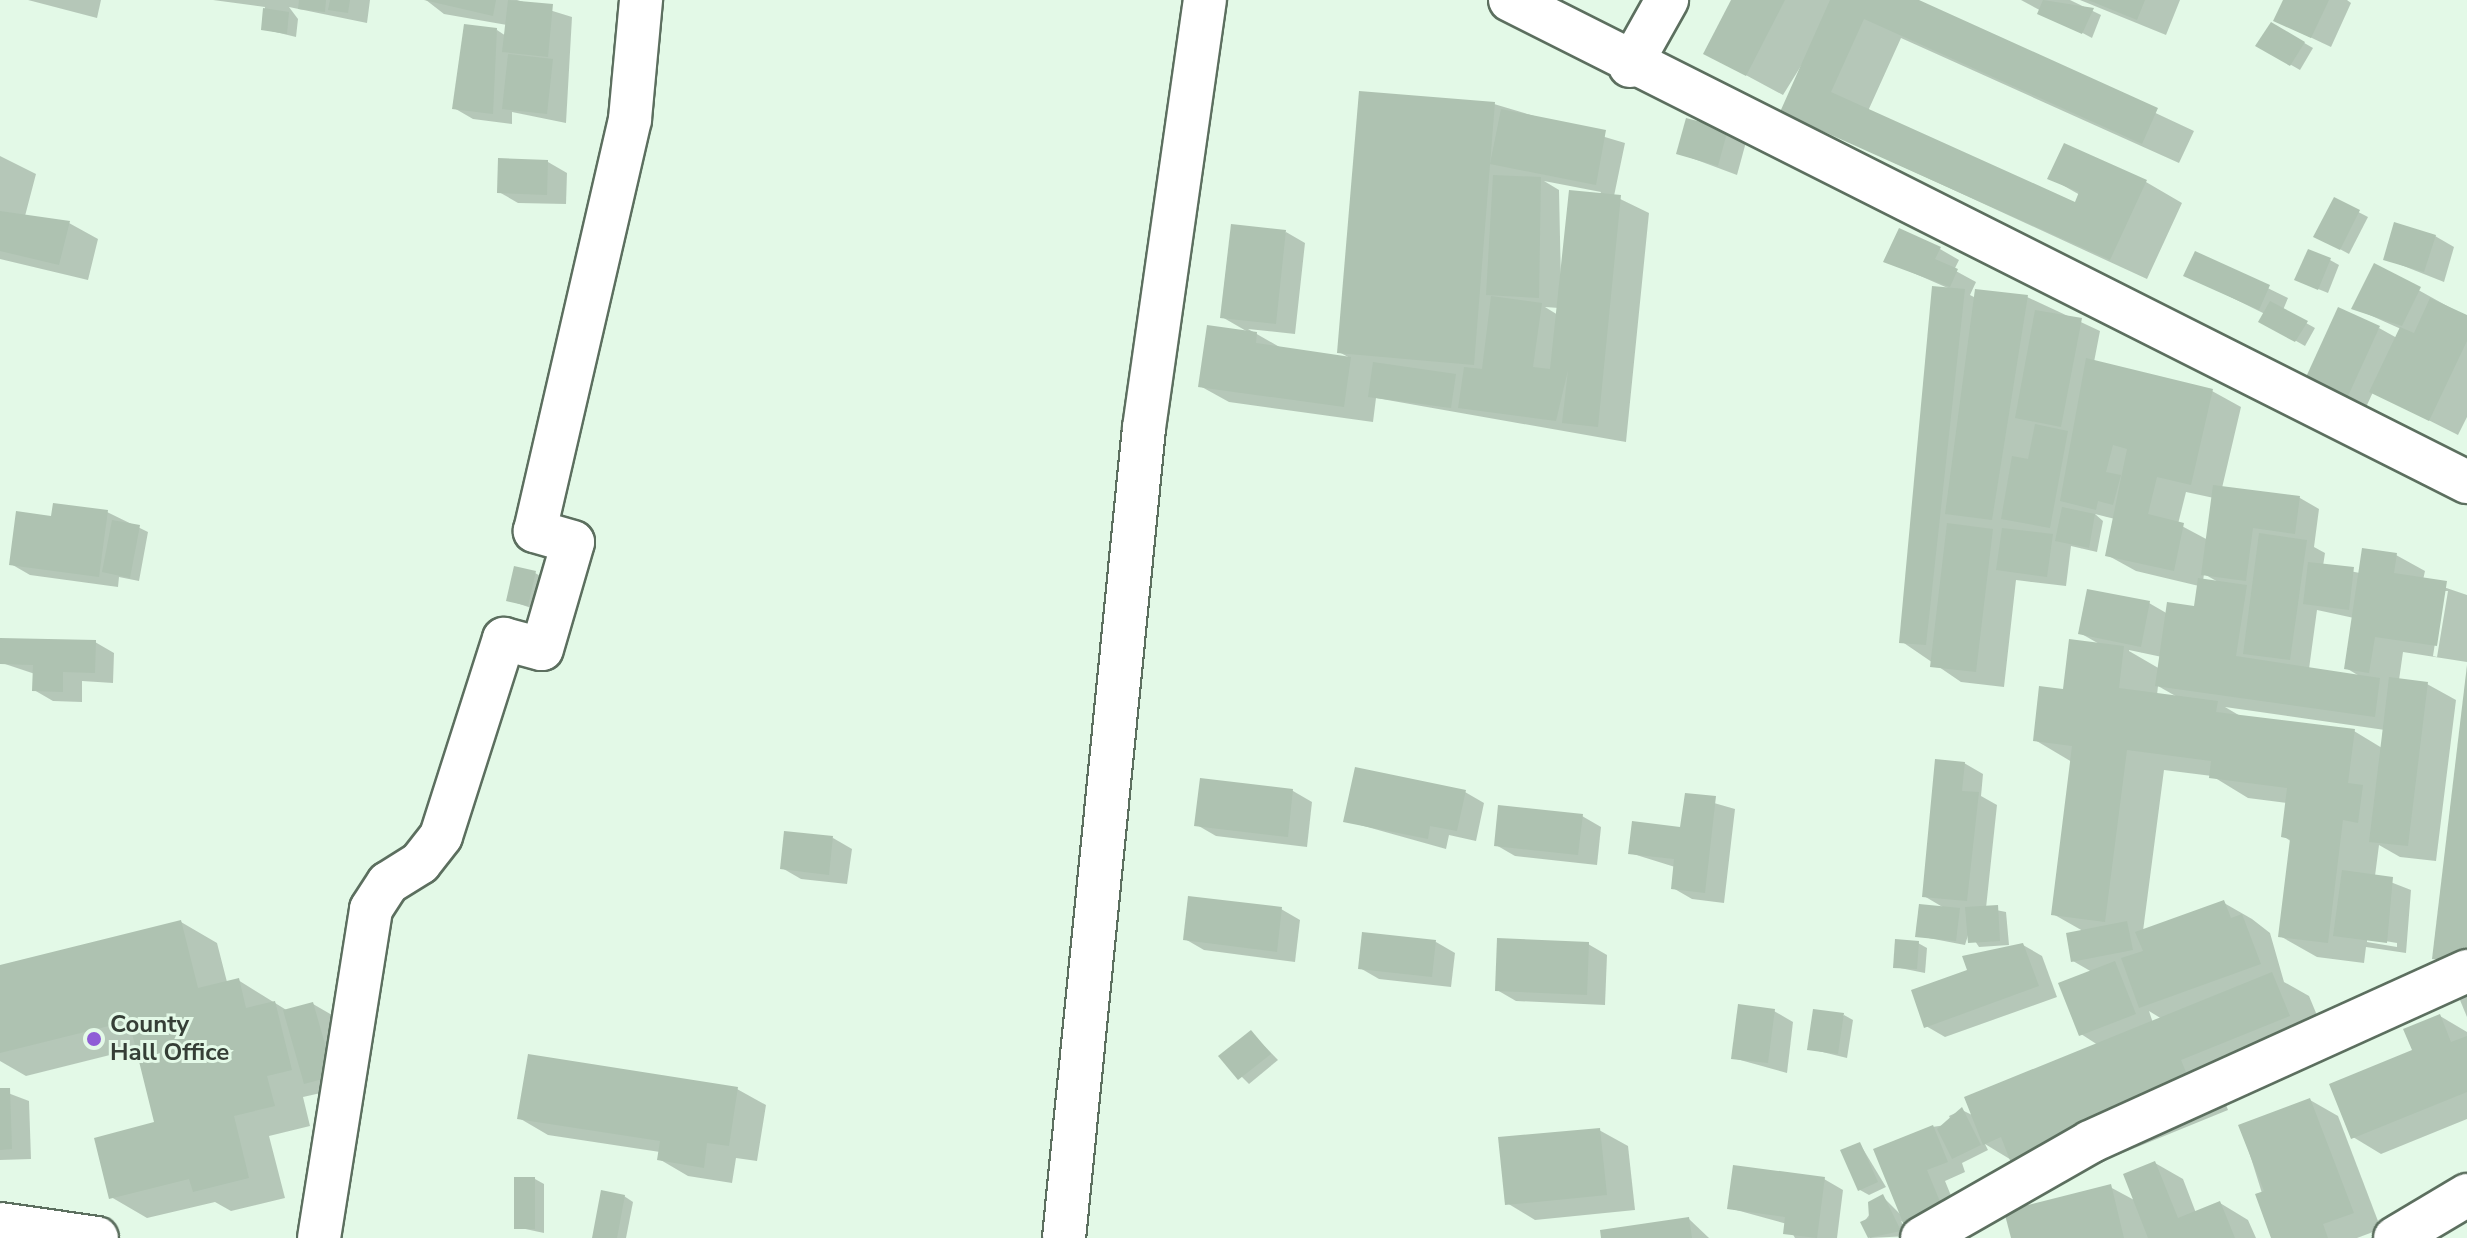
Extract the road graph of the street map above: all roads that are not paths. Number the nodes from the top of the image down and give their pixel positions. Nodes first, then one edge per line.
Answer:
1 (641, 0) edge
2 (1205, 0) edge
3 (1510, 0) edge
4 (1667, 0) edge
5 (1630, 66) junction
6 (2467, 482) edge
7 (2467, 971) edge
8 (2467, 1195) edge
9 (0, 1224) edge
10 (97, 1238) edge
11 (319, 1238) edge
12 (1064, 1238) edge
13 (1922, 1238) edge
14 (2395, 1238) edge

1 - 11 street
2 - 12 street
3 - 5 street
4 - 5 street
5 - 6 street
7 - 13 street
8 - 14 street
9 - 10 street

